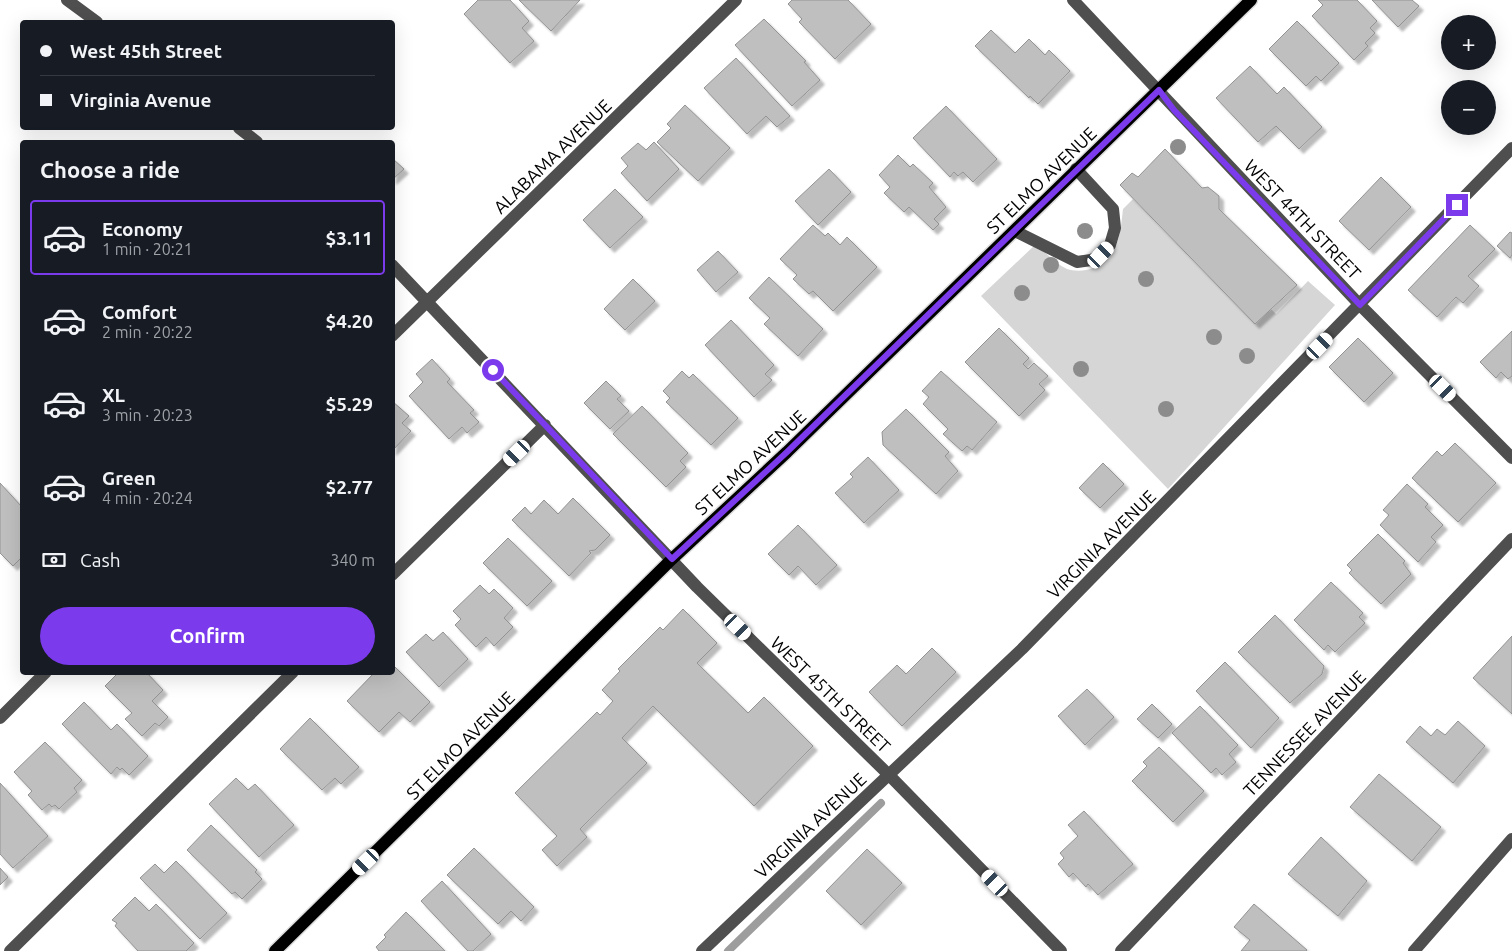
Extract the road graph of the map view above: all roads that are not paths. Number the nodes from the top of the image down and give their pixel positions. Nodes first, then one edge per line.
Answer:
1 (66, 0) edge
2 (736, 0) edge
3 (1073, 0) edge
4 (1251, 0) edge
5 (94, 20) edge
6 (1159, 90) junction
7 (242, 130) edge
8 (254, 140) edge
9 (1512, 148) edge
10 (1076, 169) junction
11 (1015, 231) junction
12 (395, 268) edge
13 (429, 301) junction
14 (1360, 305) junction
15 (395, 333) edge
16 (545, 425) junction
17 (1512, 458) edge
18 (1512, 539) edge
19 (672, 559) junction
20 (395, 572) edge
21 (43, 675) edge
22 (290, 675) edge
23 (0, 718) edge
24 (889, 775) junction
25 (1512, 839) edge
26 (10, 951) edge
27 (275, 951) edge
28 (702, 951) edge
29 (1061, 951) edge
30 (1121, 951) edge
31 (1414, 951) edge

1 - 5 street
2 - 13 street, ALABAMA AVENUE
3 - 6 street, WEST 44TH STREET
4 - 6 main road, ST ELMO AVENUE
6 - 10 main road, ST ELMO AVENUE
6 - 14 street, WEST 44TH STREET
7 - 8 street
9 - 14 street, VIRGINIA AVENUE
10 - 11 main road, ST ELMO AVENUE
10 - 11 street
11 - 19 main road, ST ELMO AVENUE
12 - 13 street, WEST 45TH STREET
13 - 15 street, ALABAMA AVENUE
13 - 16 street, WEST 45TH STREET
14 - 17 street, WEST 44TH STREET
14 - 24 street, VIRGINIA AVENUE
16 - 19 street, WEST 45TH STREET
16 - 20 street
18 - 30 street, TENNESSEE AVENUE
19 - 24 street, WEST 45TH STREET
19 - 27 main road, ST ELMO AVENUE
21 - 23 street
22 - 26 street
24 - 28 street, VIRGINIA AVENUE
24 - 29 street, WEST 45TH STREET
25 - 31 street

